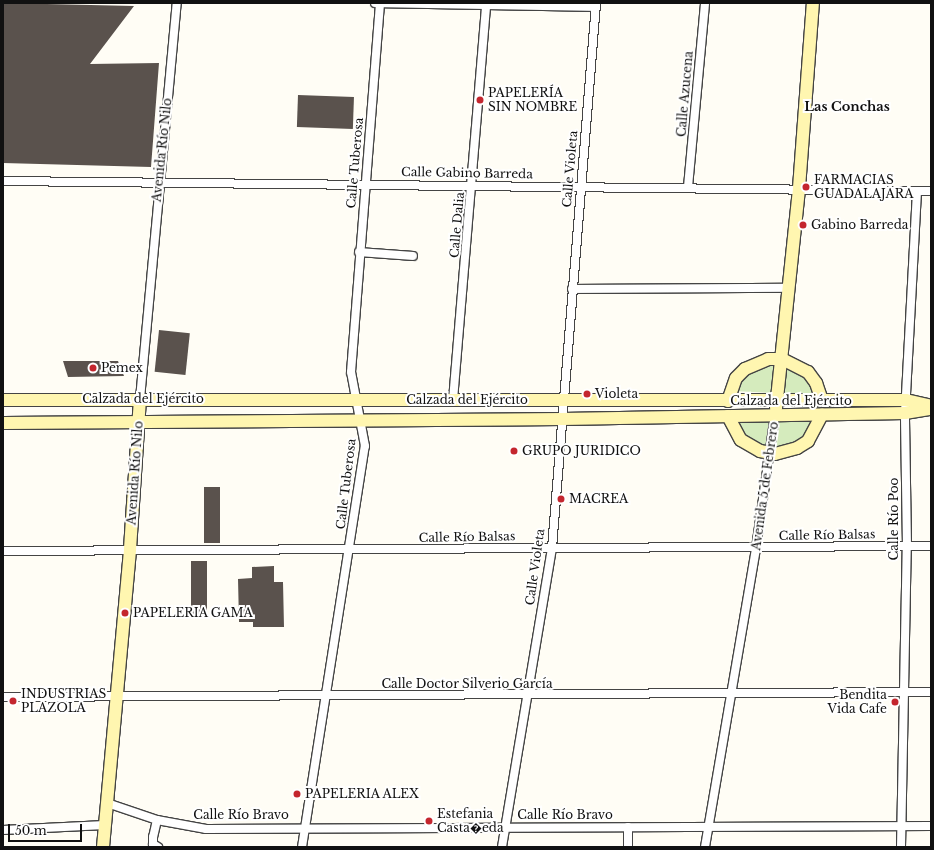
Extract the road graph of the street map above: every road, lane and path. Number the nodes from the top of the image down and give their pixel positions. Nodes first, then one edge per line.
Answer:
1 (178, 3) edge
2 (375, 3) edge
3 (380, 3) edge
4 (705, 3) edge
5 (813, 3) edge
6 (486, 4) junction
7 (596, 5) edge
8 (3, 181) edge
9 (159, 182) junction
10 (365, 184) junction
11 (472, 185) junction
12 (580, 186) junction
13 (688, 187) junction
14 (800, 188) junction
15 (917, 191) junction
16 (931, 191) edge
17 (359, 252) junction
18 (413, 256) dead end
19 (790, 288) junction
20 (572, 289) junction
21 (782, 359) junction
22 (140, 399) junction
23 (355, 399) junction
24 (3, 400) edge
25 (453, 400) junction
26 (563, 400) junction
27 (822, 400) junction
28 (906, 400) junction
29 (728, 401) junction
30 (777, 401) junction
31 (931, 406) edge
32 (931, 409) edge
33 (905, 413) junction
34 (775, 415) junction
35 (822, 415) junction
36 (728, 416) junction
37 (562, 419) junction
38 (361, 420) junction
39 (139, 423) junction
40 (3, 424) edge
41 (770, 454) junction
42 (907, 546) junction
43 (931, 546) edge
44 (552, 548) junction
45 (756, 548) junction
46 (130, 550) junction
47 (351, 550) junction
48 (3, 551) edge
49 (904, 692) junction
50 (931, 692) edge
51 (732, 694) junction
52 (117, 696) junction
53 (527, 696) junction
54 (3, 697) edge
55 (326, 697) junction
56 (107, 803) junction
57 (157, 820) junction
58 (105, 825) junction
59 (709, 826) junction
60 (902, 826) junction
61 (931, 826) edge
62 (304, 827) junction
63 (628, 827) junction
64 (505, 828) junction
65 (3, 830) edge
66 (103, 847) edge
67 (158, 847) edge
68 (302, 847) edge
69 (502, 847) edge
70 (628, 847) edge
71 (705, 847) edge
72 (902, 847) edge

1 - 9 street, Avenida Río Nilo
2 - 3 street
3 - 6 street
3 - 10 street, Calle Tuberosa
4 - 13 street, Calle Azucena
5 - 14 main road, Avenida 5 de Febrero
6 - 7 street
6 - 11 street, Calle Dalia
7 - 12 street, Calle Violeta
8 - 9 street, Calle Gabino Barreda
9 - 10 street, Calle Gabino Barreda
9 - 22 street, Avenida Río Nilo
10 - 11 street, Calle Gabino Barreda
10 - 17 street, Calle Tuberosa
11 - 12 street, Calle Gabino Barreda
11 - 25 street, Calle Dalia
12 - 13 street, Calle Gabino Barreda
12 - 20 street, Calle Violeta
13 - 14 street, Calle Gabino Barreda
14 - 15 street, Calle Gabino Barreda
14 - 19 main road, Avenida 5 de Febrero
15 - 16 street, Calle Gabino Barreda
15 - 28 street, Calle Río Poo
17 - 18 street
17 - 23 street, Calle Tuberosa
19 - 20 street
19 - 21 main road, Avenida 5 de Febrero
20 - 26 street, Calle Violeta
21 - 27 main road
21 - 29 main road
21 - 30 main road, Avenida 5 de Febrero
22 - 23 main road, Calzada del Ejército
22 - 24 main road, Calzada del Ejército
22 - 39 main road, Avenida Río Nilo
23 - 25 main road, Calzada del Ejército
23 - 38 street, Calle Tuberosa
25 - 26 main road, Calzada del Ejército
26 - 29 main road, Calzada del Ejército
26 - 37 street, Calle Violeta
27 - 28 main road, Calzada del Ejército
27 - 30 main road, Calzada del Ejército
28 - 31 main road, Calzada del Ejército
28 - 33 street, Calle Río Poo
29 - 30 main road, Calzada del Ejército
30 - 34 main road, Avenida 5 de Febrero
32 - 33 main road, Calzada del Ejército
33 - 35 main road, Calzada del Ejército
33 - 42 street, Calle Río Poo
34 - 35 main road, Calzada del Ejército
34 - 36 main road, Calzada del Ejército
34 - 41 street, Avenida 5 de Febrero
35 - 41 main road
36 - 37 main road, Calzada del Ejército
36 - 41 main road
37 - 38 main road, Calzada del Ejército
37 - 44 street, Calle Violeta
38 - 39 main road, Calzada del Ejército
38 - 47 street, Calle Tuberosa
39 - 40 main road, Calzada del Ejército
39 - 46 main road, Avenida Río Nilo
41 - 45 street, Avenida 5 de Febrero
42 - 43 street, Calle Río Balsas
42 - 45 street, Calle Río Balsas
42 - 49 street, Calle Río Poo
44 - 45 street, Calle Río Balsas
44 - 47 street, Calle Río Balsas
44 - 53 street, Calle Violeta
45 - 51 street, Avenida 5 de Febrero
46 - 47 street, Calle Río Balsas
46 - 48 street, Calle Río Balsas
46 - 52 main road, Avenida Río Nilo
47 - 55 street, Calle Tuberosa
49 - 50 street, Calle Doctor Silverio García
49 - 51 street, Calle Doctor Silverio García
49 - 60 street, Calle Río Poo
51 - 53 street, Calle Doctor Silverio García
51 - 59 street, Avenida 5 de Febrero
52 - 54 street, Calle Doctor Silverio García
52 - 55 street, Calle Doctor Silverio García
52 - 56 main road, Avenida Río Nilo
53 - 55 street, Calle Doctor Silverio García
53 - 64 street, Calle Violeta
55 - 62 street, Calle Tuberosa
56 - 57 street, Calle Río Bravo
56 - 58 main road, Avenida Río Nilo
57 - 62 street, Calle Río Bravo
57 - 67 street
58 - 65 street
58 - 66 main road, Avenida Río Nilo
59 - 60 street, Calle Río Bravo
59 - 63 street, Calle Río Bravo
59 - 71 street, Avenida 5 de Febrero
60 - 61 street, Calle Río Bravo
60 - 72 street, Calle Río Poo
62 - 64 street, Calle Río Bravo
62 - 68 street, Calle Tuberosa
63 - 64 street, Calle Río Bravo
63 - 70 street
64 - 69 street, Calle Violeta

